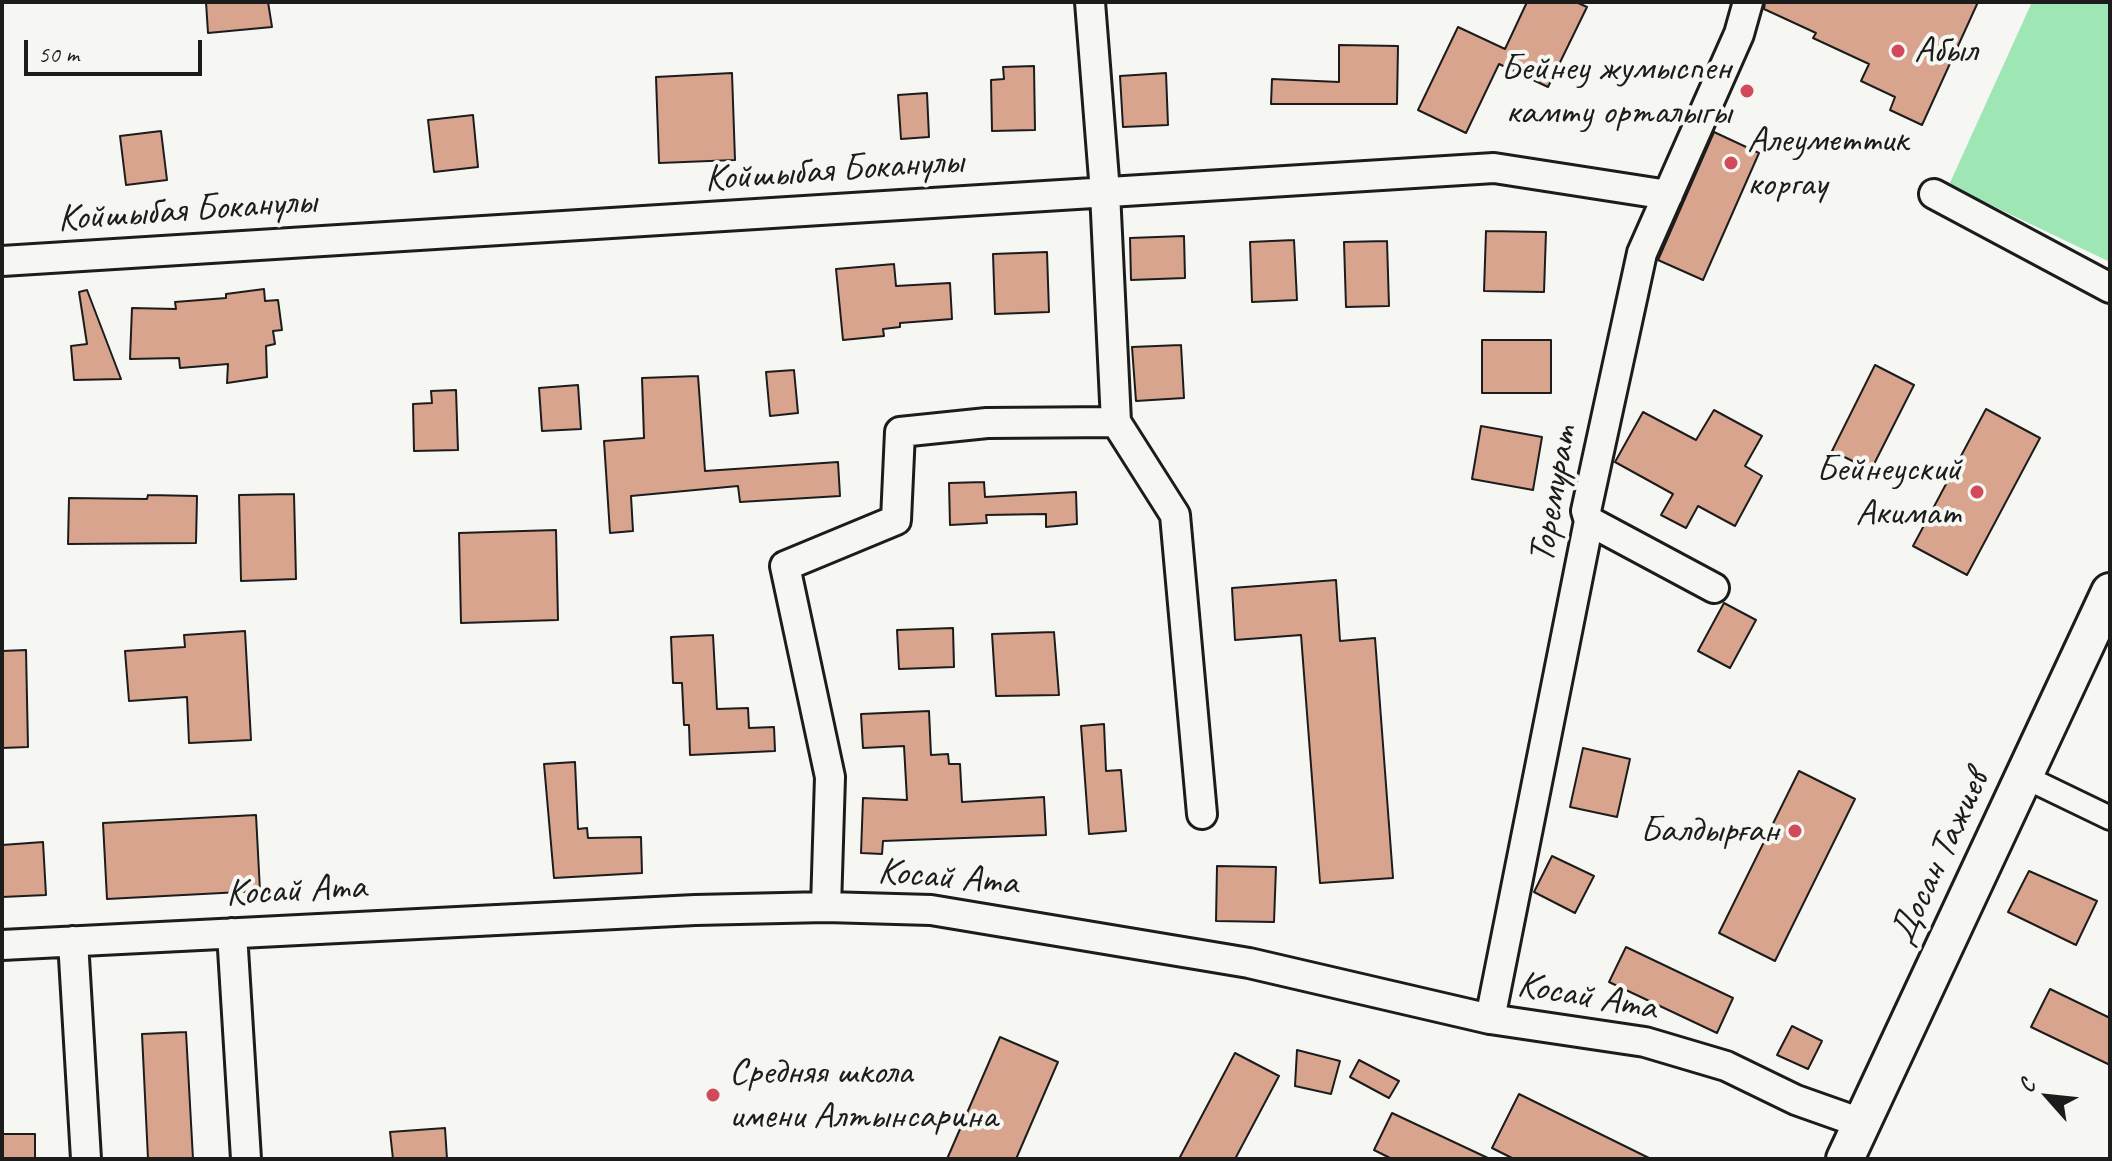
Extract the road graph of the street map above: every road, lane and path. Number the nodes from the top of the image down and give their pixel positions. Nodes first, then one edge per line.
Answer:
1 (1090, 2) edge
2 (1748, 2) edge
3 (1105, 192) junction
4 (1934, 194) dead end
5 (1668, 195) junction
6 (2, 261) edge
7 (2110, 288) edge
8 (1116, 422) junction
9 (1589, 521) junction
10 (1714, 588) dead end
11 (2110, 592) edge
12 (2025, 777) junction
13 (1202, 814) dead end
14 (2110, 818) edge
15 (826, 907) junction
16 (232, 933) junction
17 (73, 941) junction
18 (2, 945) edge
19 (1490, 1019) junction
20 (1861, 1123) junction
21 (86, 1159) edge
22 (246, 1159) edge
23 (1845, 1159) edge

1 - 3 street
2 - 5 street, Торемурат
3 - 5 street, Койшыбая Боканулы
3 - 6 street, Койшыбая Боканулы
3 - 8 street
4 - 7 street
5 - 9 street, Торемурат
8 - 13 street
8 - 15 street
9 - 10 street
9 - 19 street, Торемурат
11 - 12 street, Досан Тажиев
12 - 14 street
12 - 20 street, Досан Тажиев
15 - 16 street, Косай Ата
15 - 19 street, Косай Ата
16 - 17 street, Косай Ата
16 - 22 street
17 - 18 street, Косай Ата
17 - 21 street
19 - 20 street, Косай Ата
20 - 23 street, Досан Тажиев

